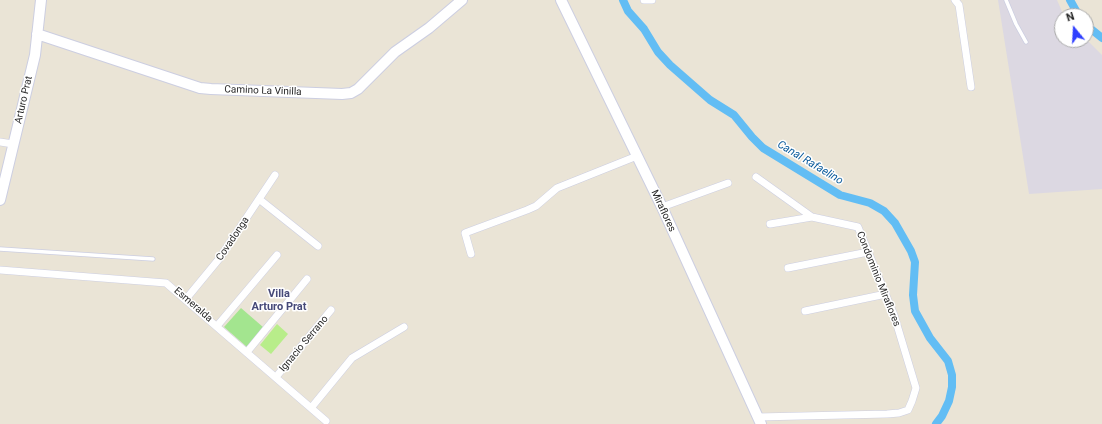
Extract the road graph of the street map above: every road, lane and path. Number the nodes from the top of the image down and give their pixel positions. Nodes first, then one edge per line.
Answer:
1 (41, 0) edge
2 (561, 0) edge
3 (644, 0) edge
4 (652, 0) edge
5 (955, 0) edge
6 (1006, 0) edge
7 (458, 2) edge
8 (37, 34) junction
9 (1026, 42) dead end
10 (971, 87) dead end
11 (0, 142) edge
12 (13, 144) junction
13 (637, 156) junction
14 (275, 175) dead end
15 (756, 177) dead end
16 (728, 183) dead end
17 (259, 199) junction
18 (0, 200) edge
19 (662, 207) junction
20 (812, 217) junction
21 (770, 224) dead end
22 (318, 246) dead end
23 (0, 249) edge
24 (868, 252) junction
25 (471, 254) dead end
26 (277, 255) dead end
27 (154, 259) dead end
28 (788, 268) dead end
29 (0, 270) edge
30 (307, 279) dead end
31 (886, 294) junction
32 (186, 299) junction
33 (331, 310) dead end
34 (805, 311) dead end
35 (217, 326) junction
36 (404, 327) dead end
37 (247, 352) junction
38 (276, 377) junction
39 (311, 408) junction
40 (326, 421) dead end
41 (759, 421) edge

1 - 8 street, Arturo Prat
2 - 13 street, Miraflores
3 - 4 street
5 - 10 street
6 - 9 lane
7 - 8 street, Camino La Vinilla
8 - 12 street, Arturo Prat
11 - 12 street
12 - 18 street, Arturo Prat
13 - 19 street, Miraflores
13 - 25 street
14 - 17 street, Covadonga
15 - 20 street
16 - 19 street
17 - 22 street
17 - 32 street, Covadonga
19 - 41 street, Miraflores
20 - 21 street, Condominio Miraflores
20 - 24 street, Condominio Miraflores
23 - 27 lane
24 - 28 street
24 - 31 street, Condominio Miraflores
26 - 35 street
29 - 32 street, Esmeralda
30 - 37 street
31 - 34 street
31 - 41 street, Condominio Miraflores
32 - 35 street, Esmeralda
33 - 38 street, Ignacio Serrano
35 - 37 street, Esmeralda
36 - 39 street
37 - 38 street, Esmeralda
38 - 39 street, Esmeralda
39 - 40 street, Esmeralda

